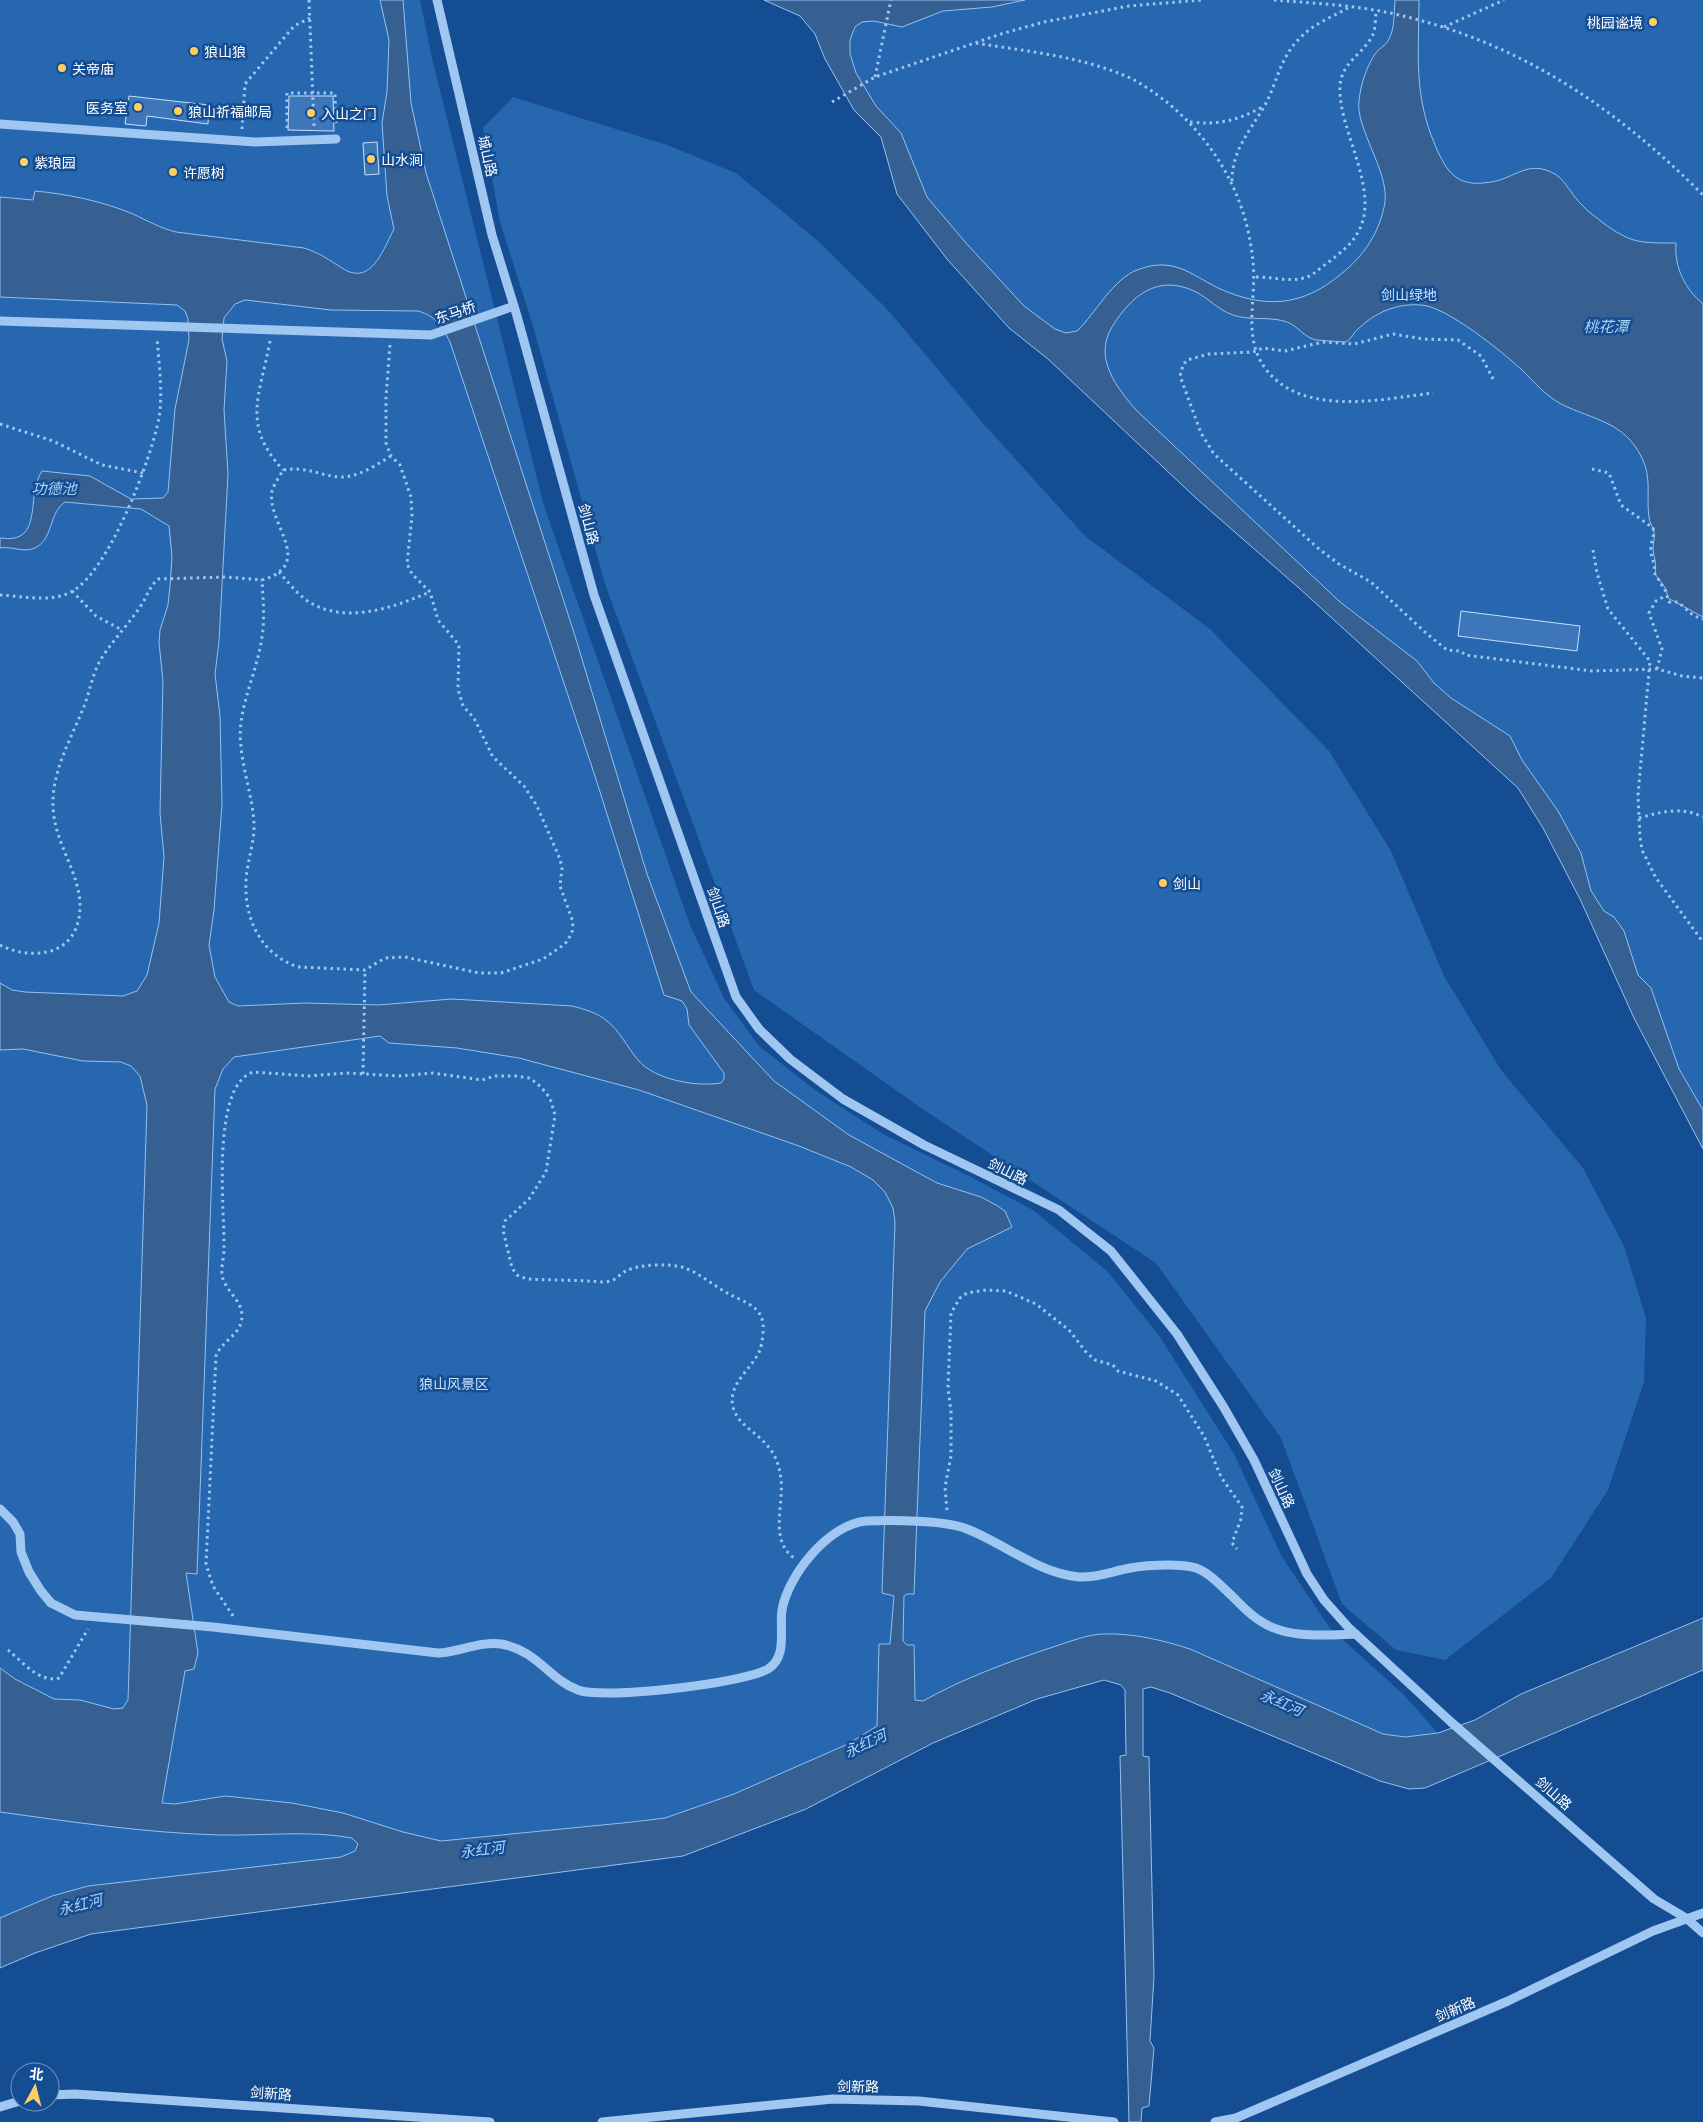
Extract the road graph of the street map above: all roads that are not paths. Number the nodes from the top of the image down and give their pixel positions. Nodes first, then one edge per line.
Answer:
1 (437, 0) edge
2 (0, 124) edge
3 (336, 140) road end
4 (514, 306) junction
5 (517, 316) joint
6 (0, 321) edge
7 (0, 1508) edge
8 (1356, 1634) junction
9 (1703, 1912) edge
10 (1686, 1918) junction
11 (1703, 1933) edge
12 (60, 2095) edge
13 (490, 2122) edge
14 (602, 2122) edge
15 (1114, 2122) edge
16 (1215, 2122) edge

1 - 4 street, 城山路
2 - 3 street
4 - 5 street, 城山路
4 - 6 street, 东马桥
5 - 8 street, 剑山路
7 - 8 street
8 - 10 street, 剑山路
9 - 10 street, 剑新路
10 - 11 street, 剑山路
10 - 16 street, 剑新路
12 - 13 street, 剑新路
14 - 15 street, 剑新路

